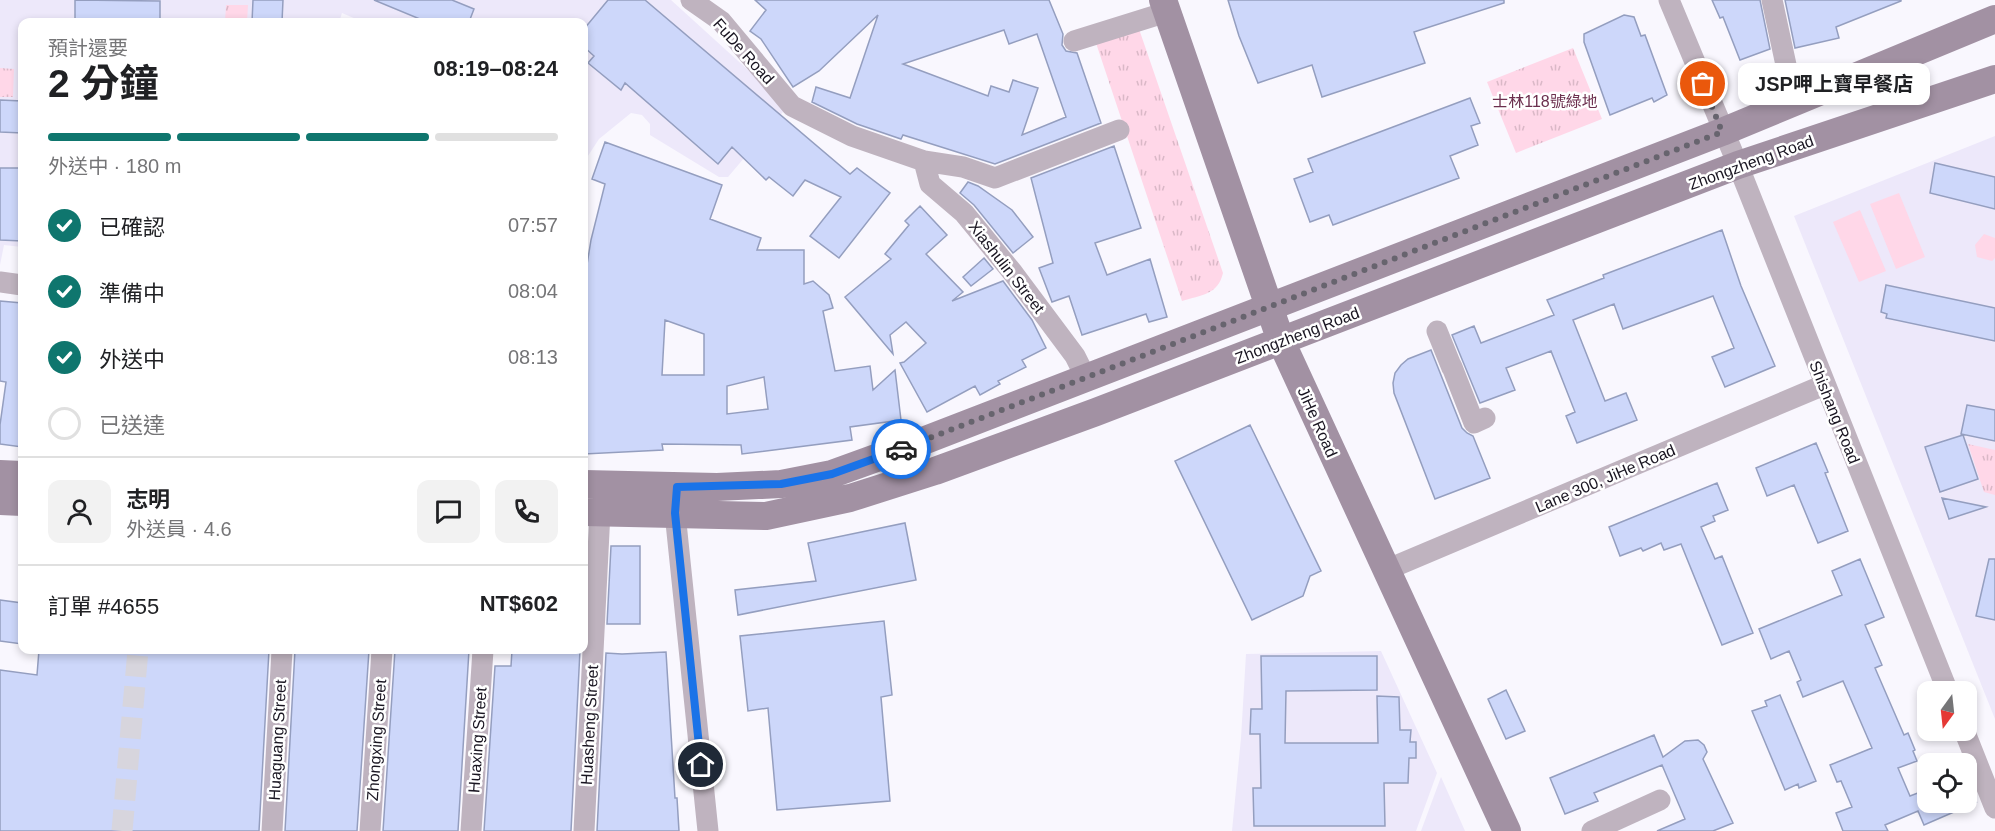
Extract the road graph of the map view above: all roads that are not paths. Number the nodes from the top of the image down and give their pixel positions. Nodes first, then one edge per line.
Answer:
1 (691, 0) edge
2 (1669, 0) edge
3 (1772, 0) edge
4 (1165, 6) edge
5 (1995, 20) edge
6 (1074, 41) dead end
7 (1995, 79) edge
8 (1794, 102) junction
9 (1119, 130) dead end
10 (1722, 132) junction
11 (924, 162) junction
12 (1738, 165) junction
13 (0, 282) edge
14 (18, 284) edge
15 (1269, 306) junction
16 (1437, 331) dead end
17 (1281, 341) junction
18 (1086, 378) junction
19 (1824, 385) junction
20 (1485, 418) dead end
21 (0, 474) edge
22 (18, 475) edge
23 (588, 485) edge
24 (676, 500) junction
25 (0, 501) edge
26 (18, 502) edge
27 (592, 512) edge
28 (1386, 570) junction
29 (282, 654) edge
30 (382, 654) edge
31 (483, 654) edge
32 (1944, 681) edge
33 (1968, 741) edge
34 (1660, 800) dead end
35 (1995, 808) edge
36 (272, 831) edge
37 (370, 831) edge
38 (471, 831) edge
39 (584, 831) edge
40 (708, 831) edge
41 (1507, 831) edge
42 (1592, 831) edge

1 - 11 street, FuDe Road
2 - 10 street
3 - 8 street
4 - 6 street
4 - 15 main road, JiHe Road
5 - 8 main road, Zhongzheng Road
7 - 12 main road, Zhongzheng Road
8 - 10 main road, Zhongzheng Road
9 - 11 street
10 - 12 street, Shishang Road
10 - 15 main road, Zhongzheng Road
11 - 18 street, Xiashulin Street
12 - 17 main road, Zhongzheng Road
12 - 19 street, Shishang Road
13 - 14 street
15 - 17 main road, JiHe Road
15 - 18 main road, Zhongzheng Road
16 - 20 street
17 - 24 main road, Zhongzheng Road
17 - 28 main road, JiHe Road
18 - 24 main road, Zhongzheng Road
19 - 28 street, Lane 300, JiHe Road
19 - 32 street, Shishang Road
21 - 22 main road
23 - 24 main road, Zhongzheng Road
24 - 27 main road, Zhongzheng Road
24 - 40 street
25 - 26 main road
27 - 39 street, Huasheng Street
28 - 41 main road, JiHe Road
29 - 36 street, Huaguang Street
30 - 37 street, Zhongxing Street
31 - 38 street, Huaxing Street
33 - 35 street
34 - 42 street

